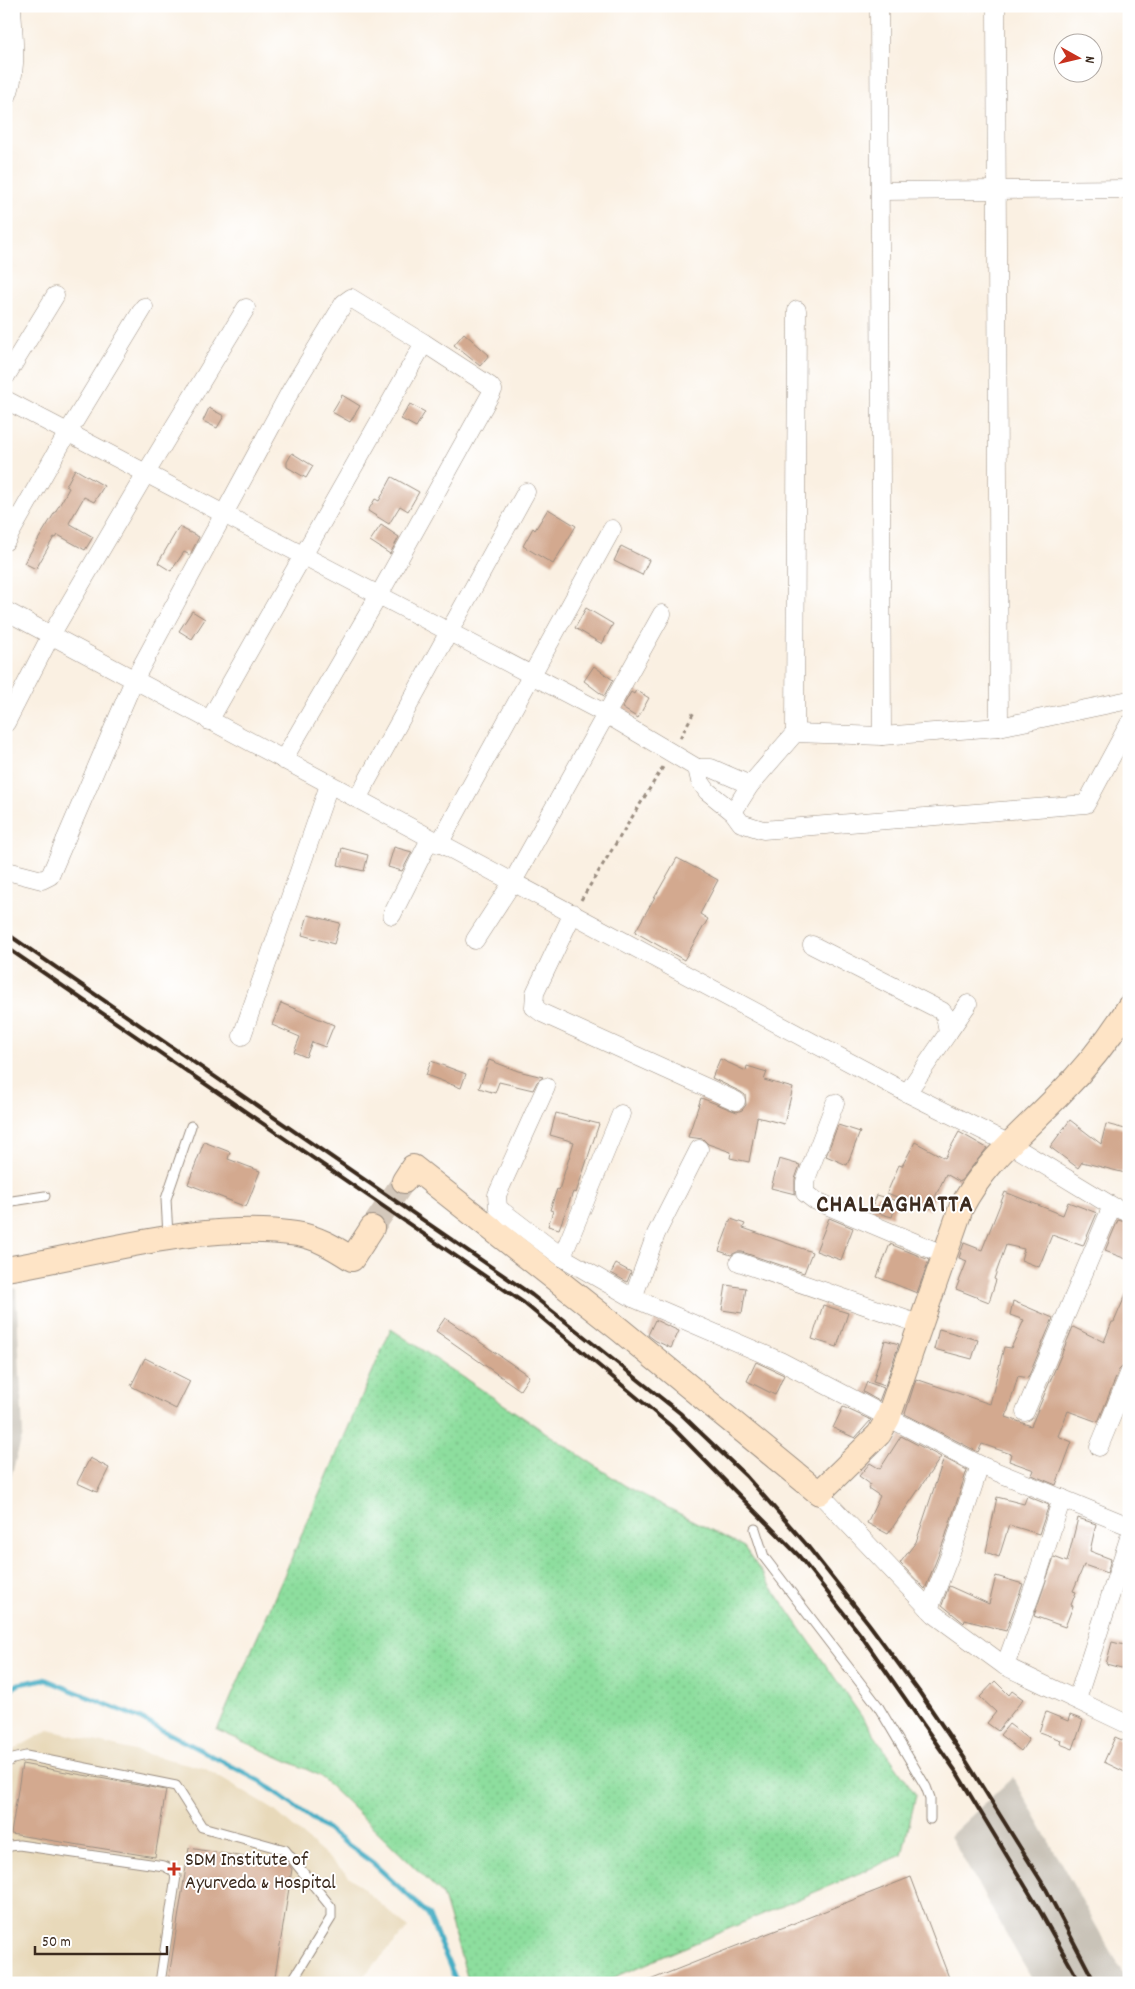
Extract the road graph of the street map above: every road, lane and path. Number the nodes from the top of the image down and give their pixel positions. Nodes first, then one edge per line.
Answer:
1 (12, 6) edge
2 (879, 6) edge
3 (996, 6) edge
4 (6, 99) edge
5 (996, 190) junction
6 (1129, 190) edge
7 (880, 191) junction
8 (54, 296) dead end
9 (144, 306) dead end
10 (246, 308) dead end
11 (797, 310) dead end
12 (424, 343) junction
13 (6, 376) edge
14 (6, 400) edge
15 (68, 432) junction
16 (146, 473) junction
17 (526, 492) dead end
18 (224, 514) junction
19 (612, 529) dead end
20 (6, 540) edge
21 (302, 555) junction
22 (379, 595) junction
23 (6, 611) edge
24 (662, 614) dead end
25 (449, 632) junction
26 (51, 635) junction
27 (532, 676) junction
28 (134, 680) junction
29 (1129, 700) edge
30 (695, 710) dead end
31 (606, 714) junction
32 (210, 721) junction
33 (6, 723) edge
34 (1129, 724) edge
35 (999, 727) junction
36 (795, 734) junction
37 (882, 736) junction
38 (672, 753) junction
39 (283, 760) junction
40 (697, 768) junction
41 (329, 785) junction
42 (750, 785) junction
43 (357, 800) junction
44 (733, 812) junction
45 (435, 841) junction
46 (11, 872) dead end
47 (512, 883) junction
48 (573, 913) junction
49 (392, 915) dead end
50 (475, 940) dead end
51 (812, 945) dead end
52 (968, 1004) dead end
53 (1129, 1007) edge
54 (1122, 1031) edge
55 (948, 1033) junction
56 (242, 1036) dead end
57 (546, 1087) dead end
58 (908, 1093) junction
59 (736, 1101) dead end
60 (835, 1103) dead end
61 (621, 1114) dead end
62 (191, 1126) dead end
63 (1008, 1143) junction
64 (699, 1149) dead end
65 (404, 1181) tunnel mouth
66 (45, 1196) dead end
67 (6, 1202) edge
68 (1112, 1206) junction
69 (1129, 1213) edge
70 (372, 1228) tunnel mouth
71 (168, 1238) junction
72 (945, 1255) junction
73 (562, 1257) junction
74 (739, 1262) dead end
75 (6, 1269) edge
76 (633, 1298) junction
77 (922, 1325) junction
78 (1129, 1374) edge
79 (1025, 1412) dead end
80 (888, 1418) junction
81 (1098, 1447) dead end
82 (980, 1465) junction
83 (819, 1493) junction
84 (1062, 1498) junction
85 (1129, 1526) edge
86 (755, 1529) dead end
87 (1129, 1538) edge
88 (929, 1609) junction
89 (1005, 1666) junction
90 (1077, 1699) junction
91 (1129, 1725) edge
92 (6, 1762) edge
93 (930, 1819) dead end
94 (6, 1849) edge
95 (160, 1983) edge
96 (292, 1983) edge

1 - 4 street
2 - 7 street
3 - 5 street
5 - 6 street
5 - 7 street
5 - 35 street
7 - 37 street
8 - 13 street
9 - 15 street
10 - 16 street
11 - 36 street
12 - 18 street
12 - 21 street
12 - 22 street
14 - 15 street
15 - 16 street
15 - 20 street
16 - 18 street
16 - 26 street
17 - 25 street
18 - 21 street
18 - 28 street
19 - 27 street
21 - 22 street
21 - 32 street
22 - 25 street
22 - 39 street
23 - 26 street
24 - 31 street
25 - 27 street
25 - 43 street
26 - 28 street
26 - 33 street
27 - 31 street
27 - 45 street
28 - 32 street
28 - 46 street
29 - 35 street
30 - 38 path
31 - 38 street
31 - 47 street
32 - 39 street
34 - 44 street
35 - 37 street
36 - 37 street
36 - 42 street
38 - 40 street
38 - 48 path
39 - 41 street
40 - 42 street
40 - 44 street
41 - 43 street
41 - 56 street
42 - 44 street
43 - 45 street
45 - 47 street
45 - 49 street
47 - 48 street
47 - 50 street
48 - 58 street
48 - 59 street
51 - 55 street
52 - 55 street
53 - 54 street
54 - 63 street
55 - 58 street
57 - 73 street
58 - 63 street
60 - 72 street
61 - 73 street
62 - 71 lane
63 - 68 street
63 - 72 street
64 - 76 street
65 - 83 street
66 - 67 lane
68 - 69 street
68 - 79 street
70 - 71 street
71 - 75 street
72 - 77 street
73 - 76 street
74 - 77 street
76 - 80 street
77 - 80 street
78 - 81 street
80 - 82 street
80 - 83 street
82 - 84 street
82 - 88 street
83 - 88 street
84 - 85 street
84 - 89 street
86 - 93 lane
87 - 90 street
88 - 89 street
89 - 90 street
90 - 91 street
92 - 96 lane
94 - 95 lane

